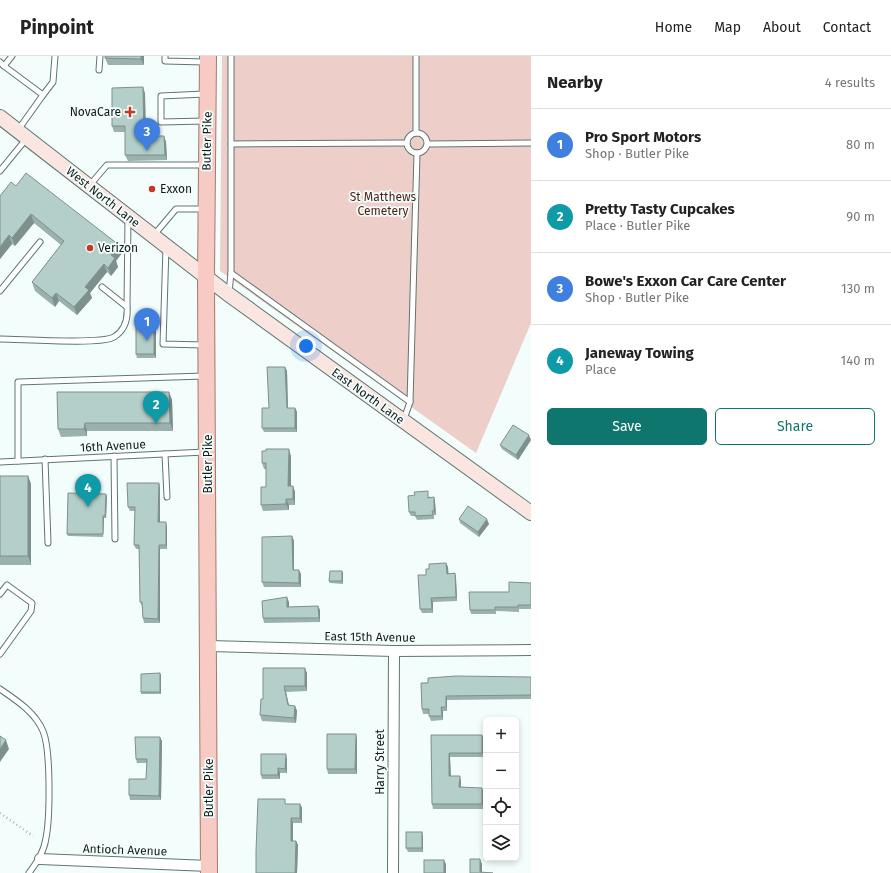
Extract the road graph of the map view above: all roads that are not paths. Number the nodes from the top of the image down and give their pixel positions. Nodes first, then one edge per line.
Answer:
1 (12, 56) edge
2 (54, 56) edge
3 (100, 56) edge
4 (165, 56) edge
5 (231, 56) edge
6 (416, 56) edge
7 (208, 59) edge
8 (2, 64) edge
9 (99, 70) dead end
10 (208, 94) junction
11 (43, 95) junction
12 (0, 117) edge
13 (207, 121) junction
14 (416, 133) junction
15 (22, 134) junction
16 (407, 143) junction
17 (531, 143) edge
18 (231, 144) junction
19 (428, 144) junction
20 (417, 154) junction
21 (207, 165) junction
22 (0, 171) edge
23 (89, 186) junction
24 (206, 209) junction
25 (128, 217) junction
26 (153, 236) junction
27 (40, 242) dead end
28 (166, 246) junction
29 (231, 273) junction
30 (206, 277) junction
31 (102, 287) dead end
32 (0, 291) edge
33 (228, 294) junction
34 (127, 307) junction
35 (0, 339) edge
36 (207, 345) junction
37 (208, 376) junction
38 (410, 402) junction
39 (403, 421) junction
40 (208, 452) junction
41 (165, 454) junction
42 (114, 456) junction
43 (45, 459) junction
44 (18, 460) junction
45 (0, 462) edge
46 (167, 497) dead end
47 (531, 513) edge
48 (115, 539) dead end
49 (48, 543) dead end
50 (0, 594) edge
51 (208, 646) junction
52 (531, 650) edge
53 (394, 651) junction
54 (0, 654) edge
55 (0, 689) edge
56 (40, 859) junction
57 (209, 869) edge
58 (29, 873) edge
59 (393, 873) edge

1 - 8 lane
2 - 11 lane
3 - 9 lane
4 - 7 lane
5 - 18 lane
6 - 14 lane
7 - 10 main road, Butler Pike
8 - 11 lane
10 - 13 main road, Butler Pike
10 - 13 lane
11 - 15 lane
12 - 15 street, West North Lane
13 - 21 main road, Butler Pike
14 - 16 lane
14 - 19 lane
15 - 22 lane
15 - 23 street, West North Lane
16 - 18 lane
16 - 20 lane
17 - 19 lane
18 - 29 lane
19 - 20 lane
20 - 38 lane
21 - 23 lane
21 - 24 main road, Butler Pike
23 - 25 street, West North Lane
24 - 26 lane
24 - 30 main road, Butler Pike
25 - 26 street, West North Lane
25 - 34 lane
26 - 28 street, West North Lane
27 - 32 lane
28 - 30 street, West North Lane
28 - 36 lane
29 - 33 lane
29 - 38 lane
30 - 33 street, East North Lane
30 - 36 main road, Butler Pike
31 - 34 lane
33 - 39 street, East North Lane
34 - 35 lane
36 - 37 main road, Butler Pike
37 - 40 main road, Butler Pike
37 - 44 lane
38 - 39 lane
39 - 47 street, East North Lane
40 - 41 lane, 16th Avenue
40 - 51 main road, Butler Pike
41 - 42 lane, 16th Avenue
41 - 46 lane
42 - 43 lane, 16th Avenue
42 - 48 lane
43 - 44 lane, 16th Avenue
43 - 49 lane
44 - 45 lane, 16th Avenue
50 - 54 lane
51 - 53 street, East 15th Avenue
51 - 57 main road, Butler Pike
52 - 53 street, East 15th Avenue
53 - 59 street, Harry Street
55 - 56 lane
56 - 57 street, Antioch Avenue
56 - 58 lane

